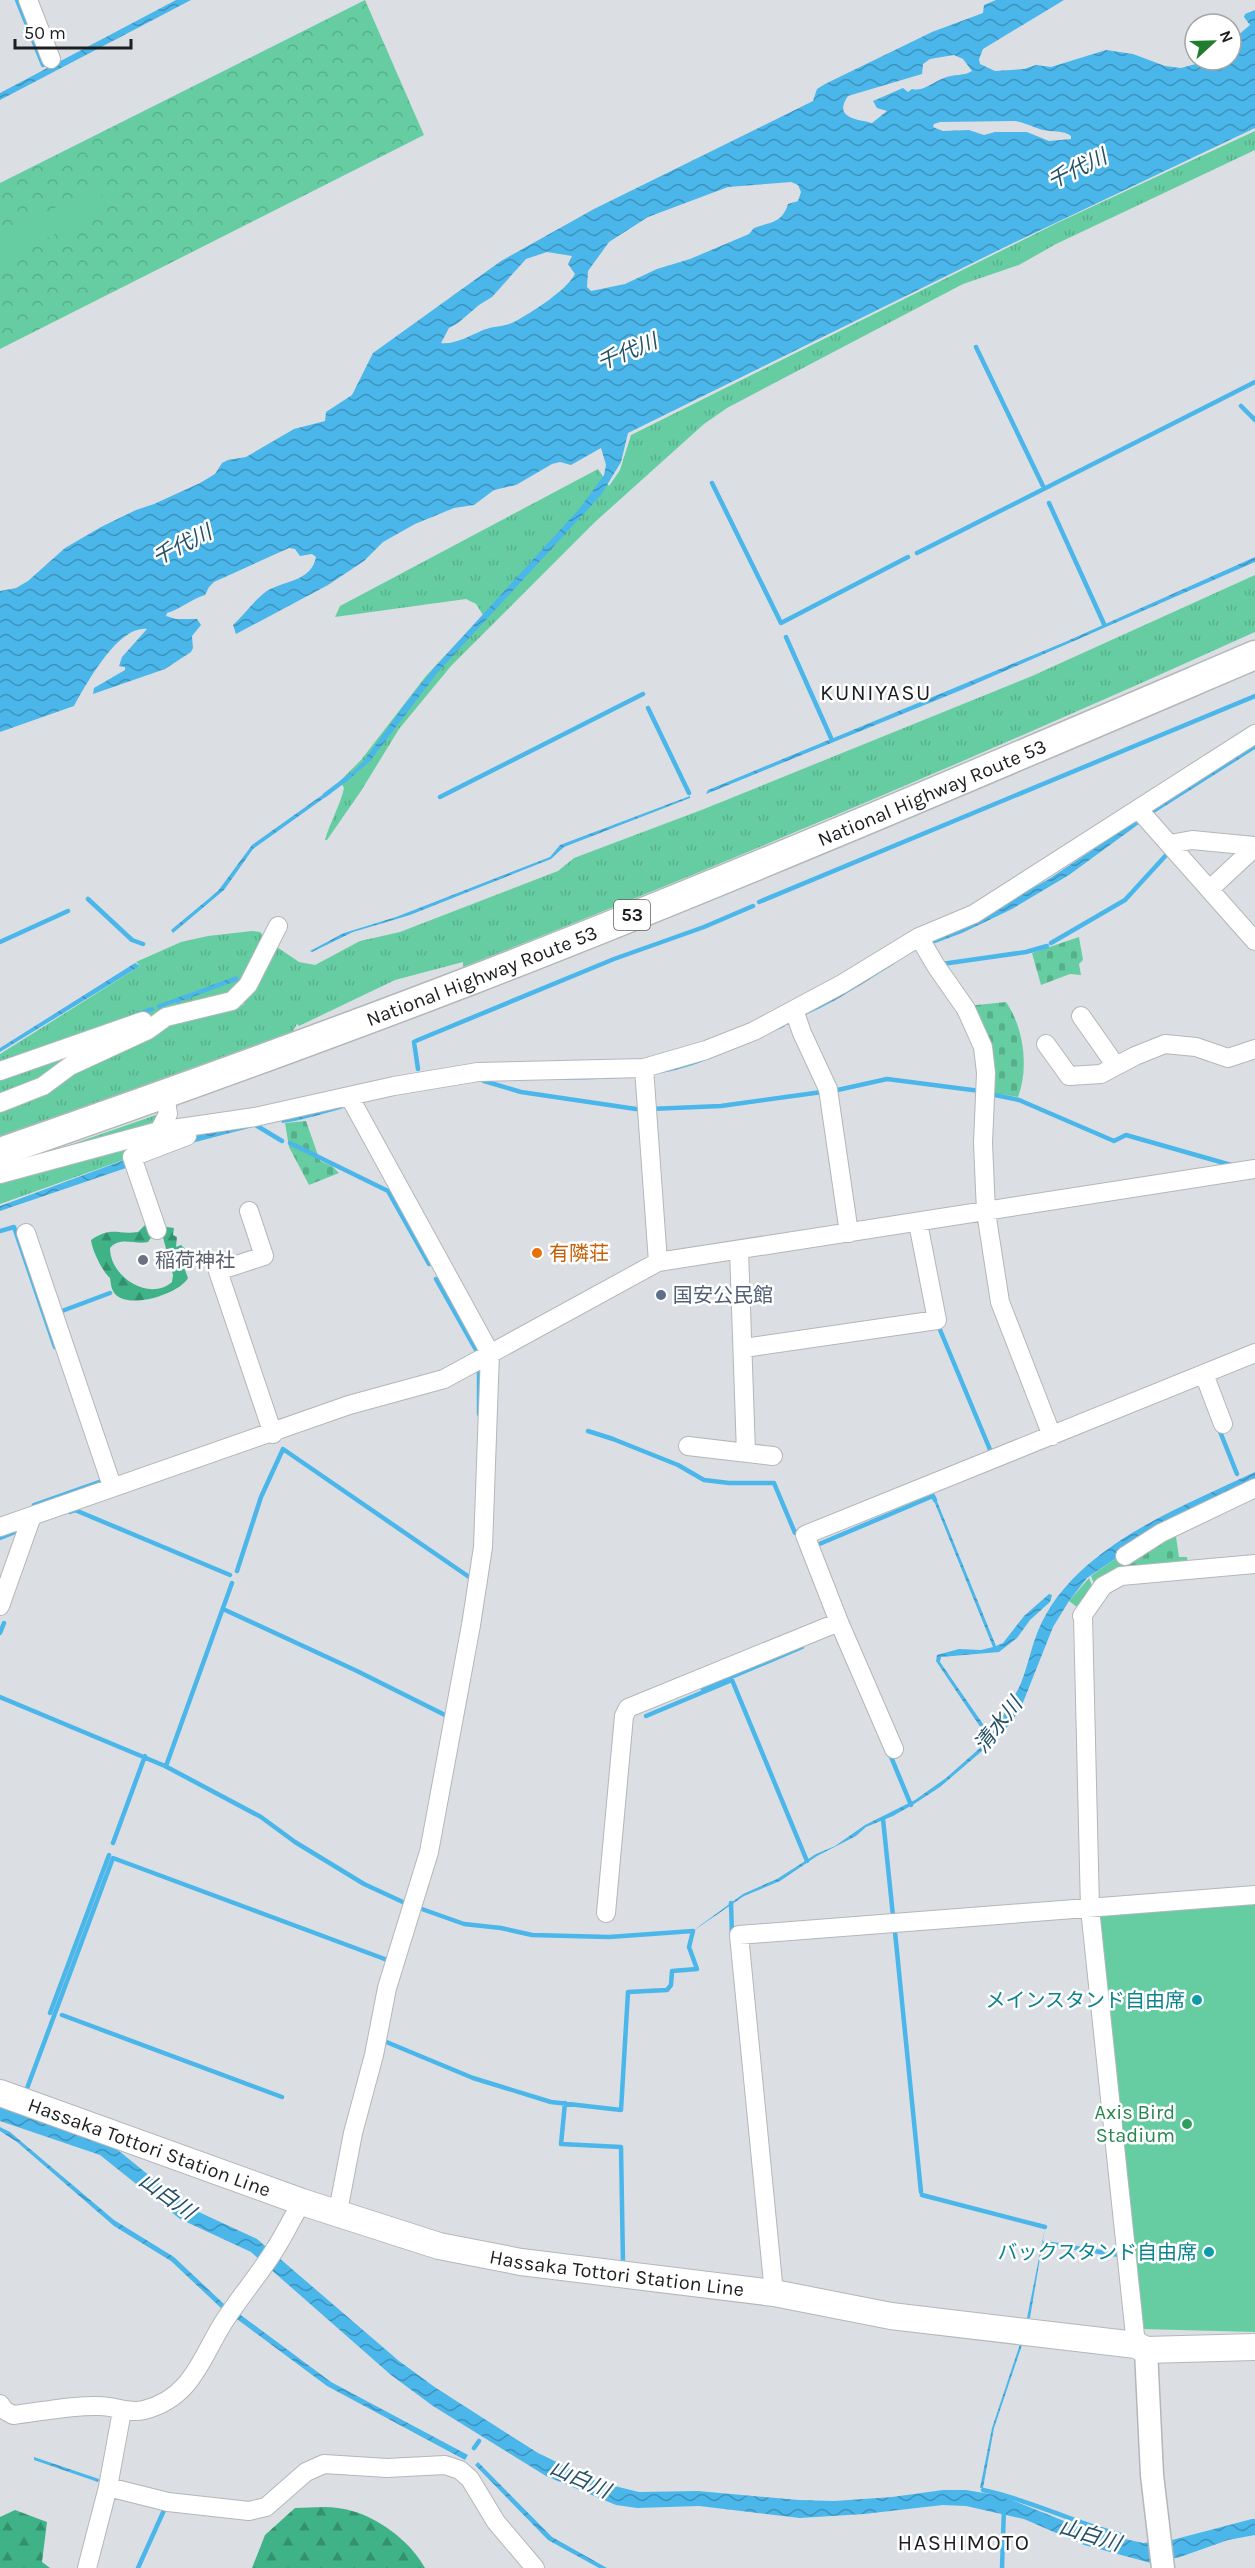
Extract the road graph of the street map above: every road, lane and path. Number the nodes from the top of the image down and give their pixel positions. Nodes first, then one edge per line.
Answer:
1 (28, 0) edge
2 (51, 58) dead end
3 (1255, 655) edge
4 (1255, 734) edge
5 (1139, 810) junction
6 (1170, 844) junction
7 (1255, 847) edge
8 (1210, 889) junction
9 (278, 926) dead end
10 (920, 937) junction
11 (1255, 941) edge
12 (794, 1010) junction
13 (1081, 1016) dead end
14 (166, 1017) junction
15 (1046, 1044) dead end
16 (1255, 1049) edge
17 (1116, 1066) junction
18 (644, 1068) junction
19 (0, 1071) edge
20 (165, 1095) junction
21 (349, 1096) junction
22 (0, 1103) edge
23 (240, 1119) junction
24 (159, 1131) junction
25 (0, 1152) edge
26 (1255, 1169) edge
27 (0, 1174) edge
28 (249, 1211) dead end
29 (986, 1212) junction
30 (918, 1223) junction
31 (157, 1230) dead end
32 (26, 1233) dead end
33 (849, 1233) junction
34 (739, 1250) junction
35 (658, 1262) junction
36 (744, 1348) junction
37 (490, 1353) junction
38 (1255, 1353) edge
39 (1204, 1374) junction
40 (1223, 1424) dead end
41 (273, 1434) junction
42 (1052, 1436) junction
43 (688, 1446) dead end
44 (746, 1453) junction
45 (774, 1456) dead end
46 (112, 1486) junction
47 (1255, 1488) edge
48 (32, 1516) junction
49 (0, 1527) edge
50 (1125, 1556) dead end
51 (1255, 1564) edge
52 (0, 1606) edge
53 (839, 1622) junction
54 (894, 1749) dead end
55 (1255, 1895) edge
56 (1090, 1909) junction
57 (606, 1913) dead end
58 (0, 2093) edge
59 (302, 2202) junction
60 (338, 2211) junction
61 (774, 2293) junction
62 (1141, 2348) junction
63 (1255, 2348) edge
64 (2, 2411) edge
65 (122, 2411) junction
66 (108, 2487) junction
67 (87, 2568) edge
68 (535, 2568) edge
69 (1163, 2568) edge

1 - 2 street
3 - 20 highway, National Highway Route 53 / 53
4 - 5 street
5 - 6 street
5 - 10 street
6 - 7 street
6 - 8 street
7 - 8 street
8 - 11 street
9 - 14 street
10 - 12 street
10 - 29 street
12 - 18 street
12 - 33 street
13 - 17 street
14 - 19 street
14 - 22 street
15 - 17 street
16 - 17 street
18 - 21 street
18 - 35 street
20 - 24 street
20 - 25 highway, National Highway Route 53 / 53
21 - 23 street
21 - 37 street
23 - 24 street
23 - 31 street
24 - 27 street
26 - 29 street
28 - 41 street
29 - 30 street
29 - 42 street
30 - 33 street
30 - 36 street
32 - 46 street
33 - 34 street
34 - 35 street
34 - 36 street
35 - 37 street
36 - 44 street
37 - 41 street
37 - 60 street
38 - 39 street
39 - 40 street
39 - 42 street
41 - 46 street
42 - 53 street
43 - 44 street
44 - 45 street
46 - 48 street
47 - 50 street
48 - 49 street
48 - 52 street
51 - 56 street
53 - 54 street
53 - 57 street
55 - 56 street
56 - 61 street
56 - 62 street
58 - 59 main road, Hassaka Tottori Station Line
59 - 60 main road, Hassaka Tottori Station Line
59 - 65 street
60 - 61 main road, Hassaka Tottori Station Line
61 - 62 main road, Hassaka Tottori Station Line
62 - 63 main road, Hassaka Tottori Station Line
62 - 69 street
64 - 65 street
65 - 66 street
66 - 67 street
66 - 68 street

